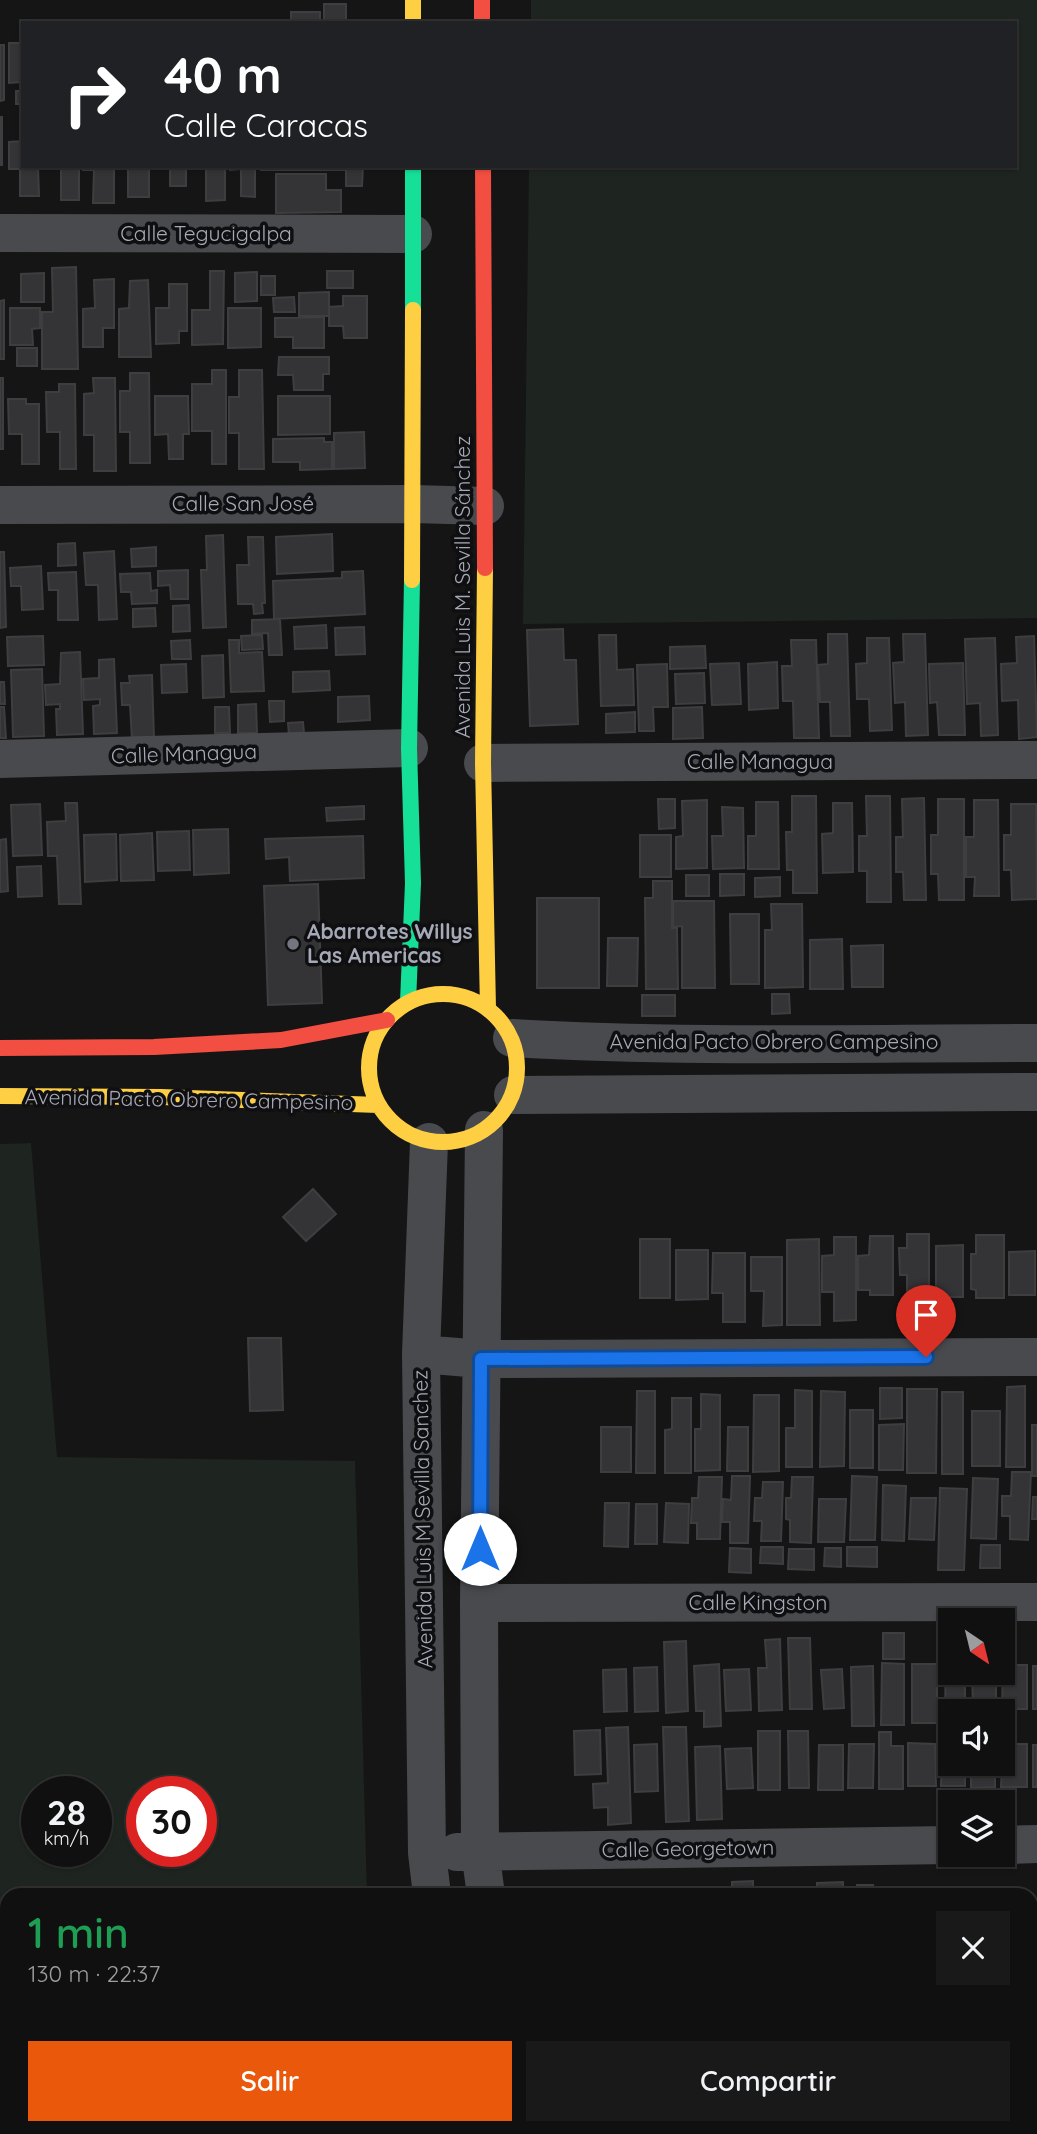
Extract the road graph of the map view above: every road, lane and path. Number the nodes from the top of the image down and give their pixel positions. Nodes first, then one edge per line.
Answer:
1 (413, 0) edge
2 (482, 0) edge
3 (413, 21) edge
4 (482, 21) edge
5 (413, 168) edge
6 (483, 168) edge
7 (0, 233) edge
8 (413, 234) junction
9 (413, 504) junction
10 (0, 505) edge
11 (485, 506) junction
12 (409, 748) junction
13 (0, 759) edge
14 (1037, 760) edge
15 (483, 763) junction
16 (408, 1002) junction
17 (488, 1009) junction
18 (387, 1020) junction
19 (512, 1038) junction
20 (1037, 1043) edge
21 (0, 1048) edge
22 (1037, 1092) edge
23 (513, 1095) junction
24 (0, 1096) edge
25 (378, 1105) junction
26 (484, 1130) junction
27 (429, 1142) junction
28 (421, 1354) junction
29 (1037, 1357) edge
30 (481, 1359) junction
31 (1037, 1602) edge
32 (480, 1603) junction
33 (1037, 1844) edge
34 (938, 1845) edge
35 (1015, 1845) edge
36 (480, 1851) junction
37 (426, 1853) junction
38 (431, 1888) edge
39 (485, 1888) edge

1 - 3 street
2 - 4 street
5 - 8 street
6 - 11 street, Avenida Luis M. Sevilla Sánchez
7 - 8 street, Calle Tegucigalpa
8 - 9 street
9 - 10 street, Calle San José
9 - 11 street, Calle San José
9 - 12 street
11 - 15 street, Avenida Luis M. Sevilla Sánchez
12 - 13 street, Calle Managua
12 - 16 street
14 - 15 street, Calle Managua
15 - 17 street, Avenida Luis M. Sevilla Sánchez
16 - 17 street
16 - 18 street
17 - 19 street
18 - 21 street
18 - 25 street
19 - 20 street, Avenida Pacto Obrero Campesino
19 - 23 street
22 - 23 street
23 - 26 street
24 - 25 street, Avenida Pacto Obrero Campesino
25 - 27 street
26 - 27 street
26 - 30 street
27 - 28 street, Avenida Luis M Sevilla Sanchez
28 - 30 street
28 - 37 street, Avenida Luis M Sevilla Sanchez
29 - 30 street
30 - 32 street
31 - 32 street, Calle Kingston
32 - 36 street
33 - 35 street
34 - 36 street, Calle Georgetown
36 - 37 street, Calle Georgetown
36 - 39 street
37 - 38 street, Avenida Luis M Sevilla Sanchez

